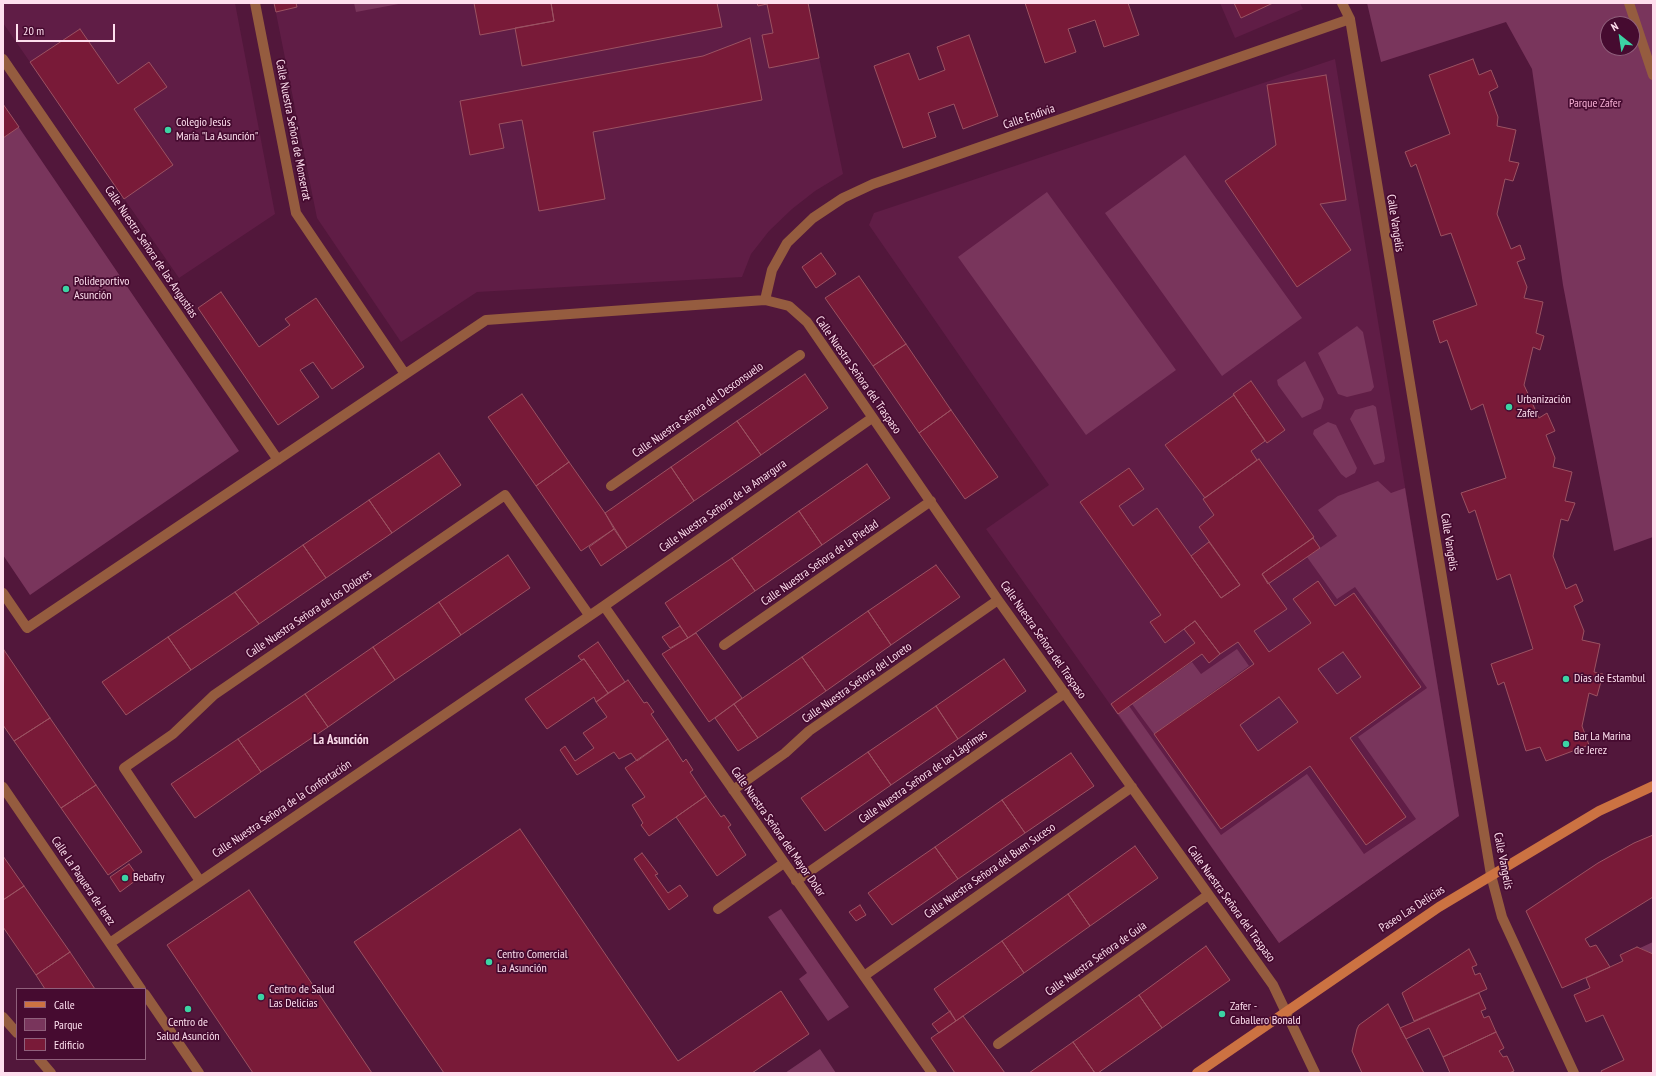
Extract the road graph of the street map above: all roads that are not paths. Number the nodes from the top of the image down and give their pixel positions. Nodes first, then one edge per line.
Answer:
1 (255, 3) edge
2 (1342, 3) edge
3 (1629, 3) edge
4 (1350, 19) junction
5 (3, 59) edge
6 (1653, 75) edge
7 (765, 300) junction
8 (800, 355) dead end
9 (405, 374) junction
10 (872, 418) junction
11 (278, 460) junction
12 (611, 486) dead end
13 (931, 501) junction
14 (3, 593) edge
15 (998, 600) junction
16 (604, 606) junction
17 (589, 615) junction
18 (724, 645) dead end
19 (1065, 694) junction
20 (1653, 786) edge
21 (3, 787) edge
22 (1132, 787) junction
23 (733, 790) junction
24 (784, 863) junction
25 (1491, 875) junction
26 (200, 881) junction
27 (796, 881) junction
28 (1208, 895) junction
29 (718, 909) dead end
30 (110, 943) junction
31 (864, 976) junction
32 (141, 988) edge
33 (146, 995) edge
34 (1287, 1011) junction
35 (4, 1020) edge
36 (16, 1032) edge
37 (998, 1044) dead end
38 (40, 1060) edge
39 (51, 1073) edge
40 (199, 1073) edge
41 (932, 1073) edge
42 (1197, 1073) edge
43 (1314, 1073) edge
44 (1574, 1073) edge

1 - 9 street, Calle Nuestra Señora de Monserrat
2 - 4 street, Calle Vangelis
3 - 6 street
4 - 7 street, Calle Endivia
4 - 25 street, Calle Vangelis
5 - 11 street, Calle Nuestra Señora de las Angustias
7 - 9 street, Calle Nuestra Señora del Traspaso
7 - 10 street, Calle Nuestra Señora del Traspaso
8 - 12 street, Calle Nuestra Señora del Desconsuelo
9 - 11 street, Calle Nuestra Señora del Traspaso
10 - 13 street, Calle Nuestra Señora del Traspaso
10 - 16 street, Calle Nuestra Señora de la Amargura
11 - 14 street, Calle Nuestra Señora del Traspaso
13 - 15 street, Calle Nuestra Señora del Traspaso
13 - 18 street, Calle Nuestra Señora de la Piedad
15 - 19 street, Calle Nuestra Señora del Traspaso
15 - 23 street, Calle Nuestra Señora del Loreto
16 - 17 street, Calle Nuestra Señora de la Amargura
16 - 23 street, Calle Nuestra Señora del Mayor Dolor
17 - 26 street, Calle Nuestra Señora de la Confortación
17 - 26 street, Calle Nuestra Señora de los Dolores
19 - 22 street, Calle Nuestra Señora del Traspaso
19 - 27 street, Calle Nuestra Señora de las Lágrimas
20 - 25 street, Paseo Las Delicias
21 - 30 street, Calle La Paquera de Jerez
22 - 28 street, Calle Nuestra Señora del Traspaso
22 - 31 street, Calle Nuestra Señora del Buen Suceso
23 - 24 street, Calle Nuestra Señora del Mayor Dolor
24 - 27 street, Calle Nuestra Señora del Mayor Dolor
24 - 29 street
25 - 34 street, Paseo Las Delicias
25 - 44 street, Calle Vangelis
26 - 30 street, Calle Nuestra Señora de la Confortación
27 - 31 street, Calle Nuestra Señora del Mayor Dolor
28 - 34 street, Calle Nuestra Señora del Traspaso
28 - 37 street, Calle Nuestra Señora de Guía
30 - 32 street, Calle La Paquera de Jerez
31 - 41 street, Calle Nuestra Señora del Mayor Dolor
33 - 40 street
34 - 42 street, Paseo Las Delicias
34 - 43 street, Calle Nuestra Señora del Traspaso
35 - 36 street
38 - 39 street

